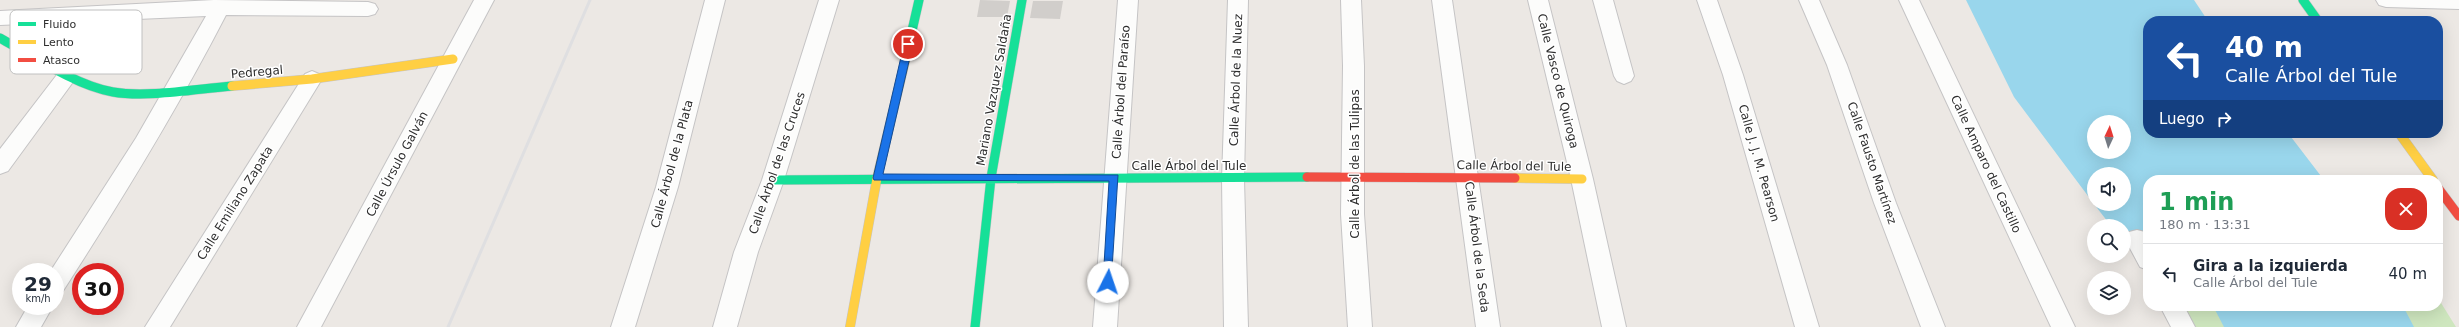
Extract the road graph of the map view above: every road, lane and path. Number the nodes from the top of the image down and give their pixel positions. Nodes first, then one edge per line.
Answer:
1 (484, 0) edge
2 (715, 0) edge
3 (829, 0) edge
4 (919, 0) edge
5 (1022, 0) edge
6 (1128, 0) edge
7 (1238, 0) edge
8 (1350, 0) edge
9 (1442, 0) edge
10 (1538, 0) edge
11 (1603, 0) edge
12 (1707, 0) edge
13 (1809, 0) edge
14 (1909, 0) edge
15 (2303, 0) edge
16 (2386, 0) edge
17 (2453, 1) edge
18 (222, 4) edge
19 (368, 9) dead end
20 (127, 10) edge
21 (2314, 16) edge
22 (10, 17) edge
23 (0, 18) edge
24 (0, 38) edge
25 (10, 44) edge
26 (453, 59) junction
27 (61, 74) edge
28 (1624, 76) dead end
29 (66, 77) junction
30 (312, 79) junction
31 (176, 91) junction
32 (2403, 138) edge
33 (0, 165) edge
34 (2429, 175) edge
35 (1352, 177) junction
36 (1468, 177) junction
37 (877, 178) junction
38 (991, 178) junction
39 (1114, 178) junction
40 (1582, 178) junction
41 (1233, 179) junction
42 (773, 180) junction
43 (2443, 195) edge
44 (2459, 216) edge
45 (2137, 239) dead end
46 (2143, 250) edge
47 (64, 270) edge
48 (2175, 311) edge
49 (35, 315) edge
50 (28, 327) edge
51 (157, 327) edge
52 (310, 327) edge
53 (622, 327) edge
54 (725, 327) edge
55 (850, 327) edge
56 (974, 327) edge
57 (1105, 327) edge
58 (1236, 327) edge
59 (1360, 327) edge
60 (1488, 327) edge
61 (1614, 327) edge
62 (1807, 327) edge
63 (1933, 327) edge
64 (2063, 327) edge
65 (2183, 327) edge

1 - 26 street, Calle Úrsulo Galván
2 - 53 street, Calle Árbol de la Plata
3 - 42 street, Calle Árbol de las Cruces
4 - 37 street
5 - 38 street, Mariano Vazquez Saldaña
6 - 39 street, Calle Árbol del Paraíso
7 - 41 street, Calle Árbol de la Nuez
8 - 35 street, Calle Árbol de las Tulipas
9 - 36 street, Calle Árbol de la Seda
10 - 40 street, Calle Vasco de Quiroga
11 - 28 street
12 - 62 street, Calle J. J. M. Pearson
13 - 63 street, Calle Fausto Martínez
14 - 64 street, Calle Amparo del Castillo
15 - 21 street
16 - 17 street
18 - 19 street
18 - 20 street
18 - 31 street
22 - 23 street
24 - 25 street, Pedregal
26 - 30 street, Pedregal
26 - 52 street, Calle Úrsulo Galván
27 - 29 street, Pedregal
29 - 31 street, Pedregal
29 - 33 street
30 - 31 street, Pedregal
30 - 51 street, Calle Emiliano Zapata
31 - 47 street
32 - 34 street
35 - 36 street, Calle Árbol del Tule
35 - 41 street, Calle Árbol del Tule
35 - 59 street, Calle Árbol de las Tulipas
36 - 40 street, Calle Árbol del Tule
36 - 60 street, Calle Árbol de la Seda
37 - 38 street, Calle Árbol del Tule
37 - 42 street, Calle Árbol del Tule
37 - 55 street
38 - 39 street, Calle Árbol del Tule
38 - 56 street, Mariano Vazquez Saldaña
39 - 41 street, Calle Árbol del Tule
39 - 57 street, Calle Árbol del Paraíso
40 - 61 street, Calle Vasco de Quiroga
41 - 58 street, Calle Árbol de la Nuez
42 - 54 street, Calle Árbol de las Cruces
43 - 44 street
45 - 46 street
48 - 65 street
49 - 50 street

